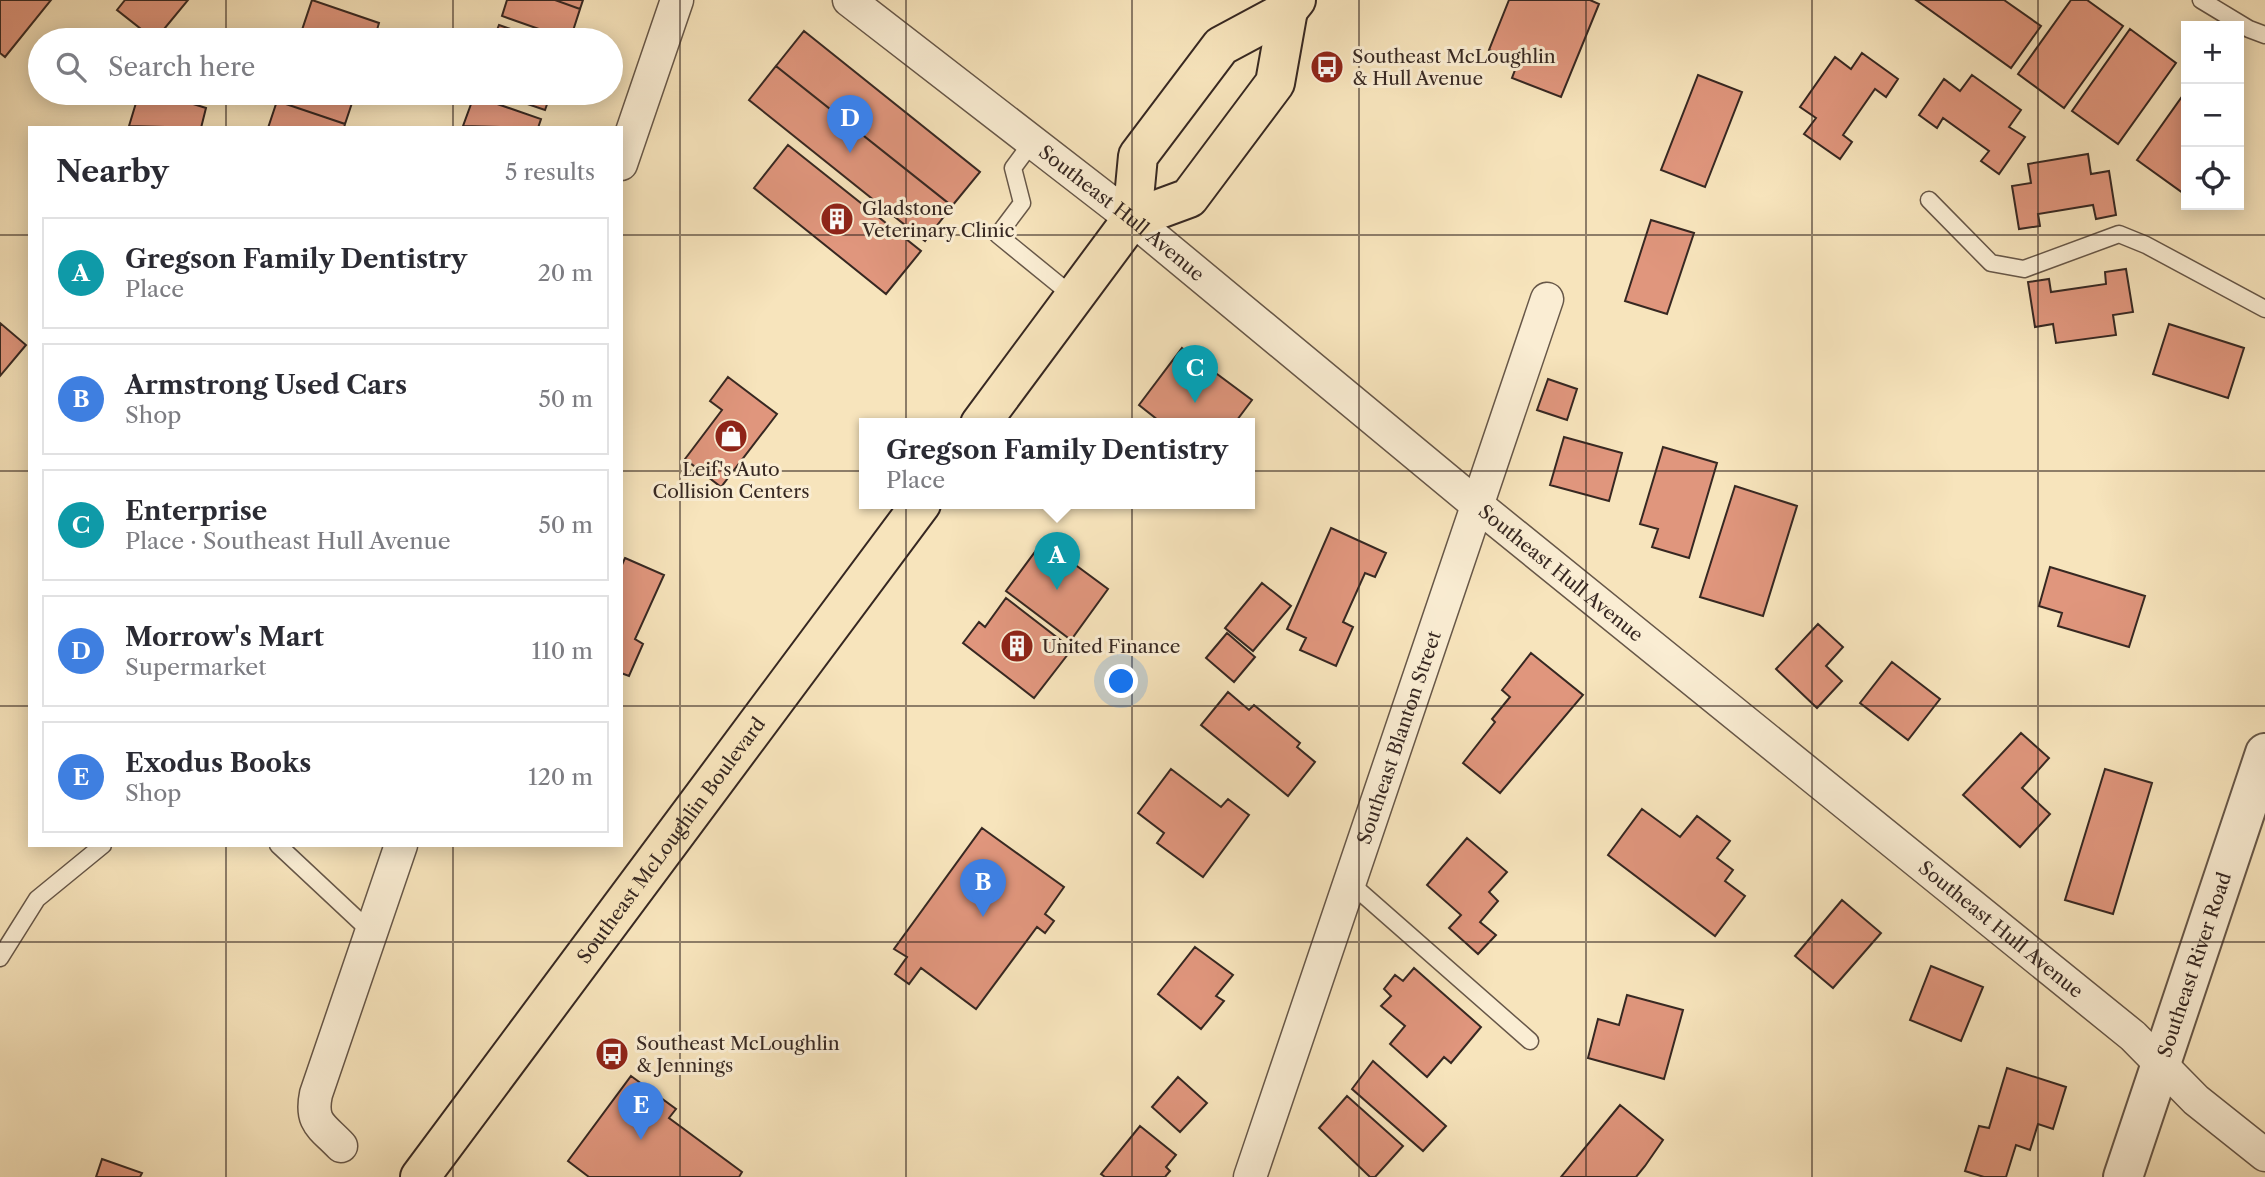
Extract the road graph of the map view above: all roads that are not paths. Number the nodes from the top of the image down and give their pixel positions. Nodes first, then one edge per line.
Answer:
1 (677, 0) edge
2 (849, 0) edge
3 (2201, 0) edge
4 (1292, 5) edge
5 (2265, 35) edge
6 (1033, 141) junction
7 (623, 158) edge
8 (1928, 200) dead end
9 (1132, 219) junction
10 (1074, 297) junction
11 (1547, 299) dead end
12 (2265, 309) edge
13 (984, 418) edge
14 (1476, 504) junction
15 (917, 509) edge
16 (2265, 753) edge
17 (101, 847) edge
18 (280, 847) edge
19 (400, 847) edge
20 (1349, 882) junction
21 (371, 932) junction
22 (0, 958) edge
23 (1530, 1041) dead end
24 (2162, 1064) junction
25 (341, 1146) dead end
26 (2265, 1155) edge
27 (420, 1177) edge
28 (1250, 1177) edge
29 (2123, 1177) edge

1 - 7 street
2 - 6 street, Southeast Hull Avenue
3 - 5 lane
4 - 9 main road
4 - 9 main road
6 - 9 street, Southeast Hull Avenue
6 - 10 lane
8 - 12 lane
9 - 10 main road
9 - 14 street, Southeast Hull Avenue
10 - 13 main road
11 - 14 street, Southeast Blanton Street
14 - 20 street, Southeast Blanton Street
14 - 24 street, Southeast Hull Avenue
15 - 27 main road, Southeast McLoughlin Boulevard
16 - 24 street, Southeast River Road
17 - 22 lane
18 - 21 lane
19 - 21 street
20 - 23 lane
20 - 28 street, Southeast Blanton Street
21 - 25 street
24 - 26 street, Southeast Hull Avenue
24 - 29 street, Southeast River Road

